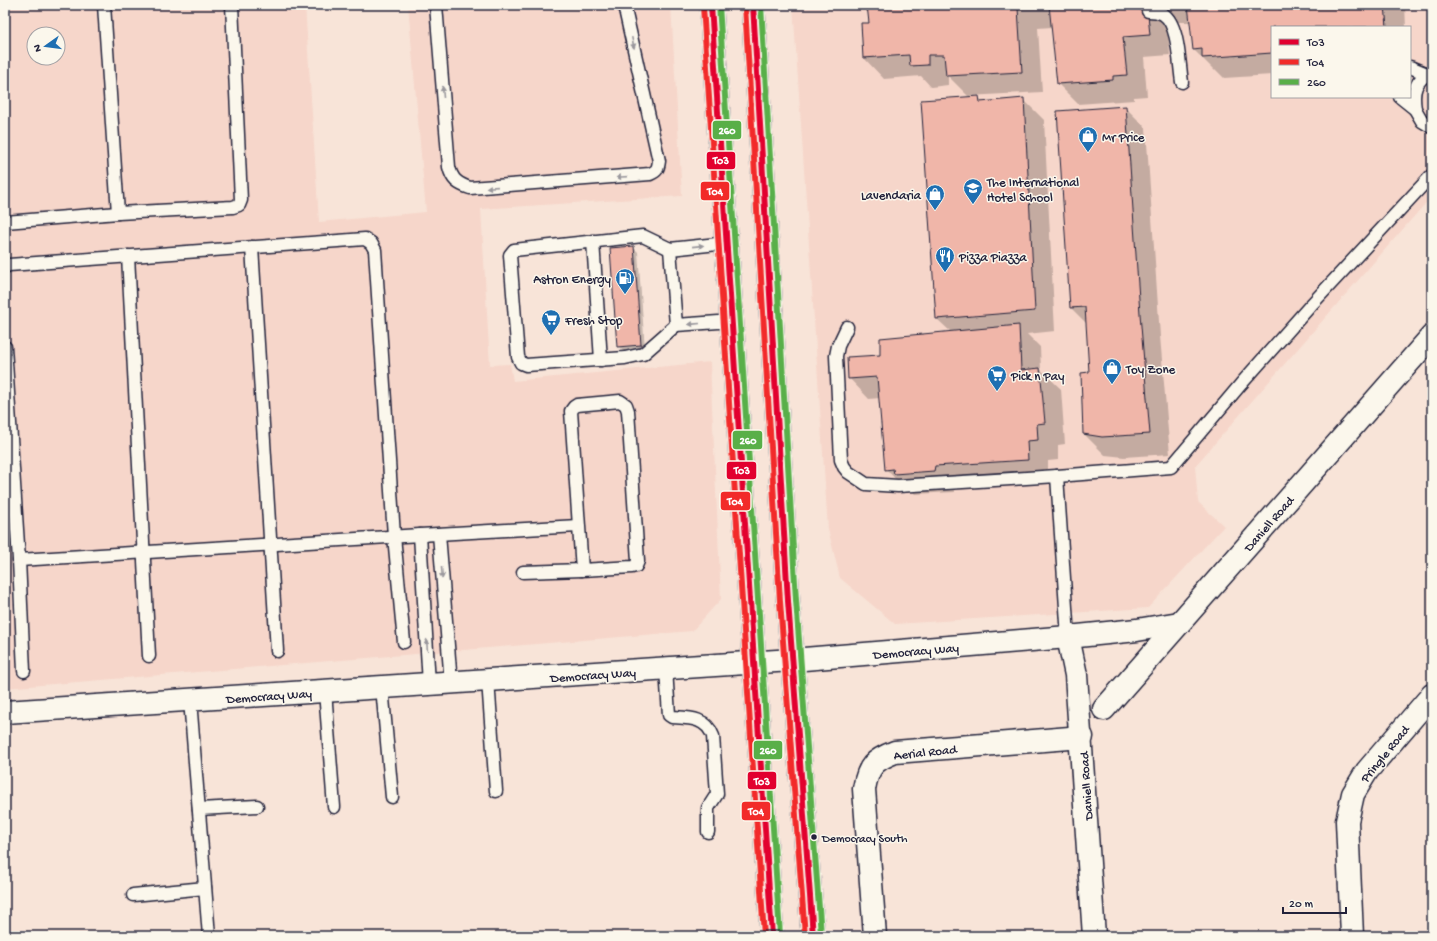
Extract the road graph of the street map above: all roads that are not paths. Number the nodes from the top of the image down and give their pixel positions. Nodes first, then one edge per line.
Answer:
1 (104, 5) edge
2 (232, 5) edge
3 (436, 5) edge
4 (624, 5) edge
5 (711, 5) edge
6 (754, 5) edge
7 (1148, 10) dead end
8 (1411, 66) edge
9 (1430, 73) edge
10 (1182, 82) dead end
11 (1401, 98) edge
12 (1415, 109) junction
13 (1432, 127) edge
14 (1432, 175) edge
15 (118, 213) junction
16 (5, 222) edge
17 (593, 241) junction
18 (727, 243) junction
19 (252, 247) junction
20 (670, 249) junction
21 (128, 256) junction
22 (5, 267) edge
23 (733, 321) junction
24 (676, 325) junction
25 (847, 327) dead end
26 (1432, 336) edge
27 (5, 347) edge
28 (601, 360) junction
29 (1057, 476) junction
30 (578, 526) junction
31 (420, 534) junction
32 (439, 534) junction
33 (394, 536) junction
34 (272, 544) junction
35 (143, 552) junction
36 (19, 560) junction
37 (582, 570) junction
38 (523, 572) dead end
39 (1179, 623) junction
40 (1068, 638) junction
41 (404, 642) dead end
42 (277, 651) dead end
43 (149, 656) dead end
44 (792, 660) junction
45 (754, 663) junction
46 (666, 669) junction
47 (24, 671) dead end
48 (488, 680) junction
49 (451, 683) junction
50 (429, 684) junction
51 (382, 687) junction
52 (325, 691) junction
53 (1432, 695) edge
54 (190, 700) junction
55 (1104, 709) dead end
56 (5, 712) edge
57 (1082, 737) junction
58 (496, 791) dead end
59 (392, 797) dead end
60 (257, 806) dead end
61 (334, 807) dead end
62 (199, 809) junction
63 (708, 832) dead end
64 (205, 888) junction
65 (133, 895) dead end
66 (209, 936) edge
67 (772, 936) edge
68 (813, 936) edge
69 (875, 936) edge
70 (1094, 936) edge
71 (1352, 936) edge

1 - 15 lane
2 - 15 lane
4 -> 3 lane
5 - 18 street
6 - 44 street
7 - 10 lane
8 - 9 lane
9 - 12 lane
11 - 12 lane
12 - 13 lane
14 - 29 lane
15 - 16 lane
17 - 20 lane
17 - 28 lane
17 - 28 lane
20 -> 18 lane
18 - 23 street
19 - 21 lane
19 - 33 lane
19 - 34 lane
20 - 24 lane
21 - 22 lane
21 - 35 lane
23 -> 24 lane
23 - 45 street
24 - 28 lane
25 - 29 lane
26 - 39 street, Daniell Road
27 - 36 lane
29 - 40 lane
30 - 32 lane
30 - 37 lane
30 - 37 lane
31 - 32 lane
31 - 33 lane
50 -> 31 lane
32 -> 49 lane
33 - 34 lane
33 - 41 lane
34 - 35 lane
34 - 42 lane
35 - 36 lane
35 - 43 lane
36 - 47 lane
37 - 38 lane
39 - 40 street, Democracy Way
39 - 55 street, Daniell Road
40 - 44 street, Democracy Way
40 - 57 street, Daniell Road
44 - 45 street, Democracy Way
44 - 68 street
45 - 46 street, Democracy Way
45 - 67 street
46 - 48 street, Democracy Way
46 - 63 lane
48 - 49 street, Democracy Way
48 - 58 lane
49 - 50 street, Democracy Way
50 - 51 street, Democracy Way
51 - 52 street, Democracy Way
51 - 59 lane
52 - 54 street, Democracy Way
52 - 61 lane
53 - 71 street, Pringle Road
54 - 56 street, Democracy Way
54 - 62 lane
57 - 69 street, Aerial Road
57 - 70 street, Daniell Road
60 - 62 lane
62 - 64 lane
64 - 65 lane
64 - 66 lane

